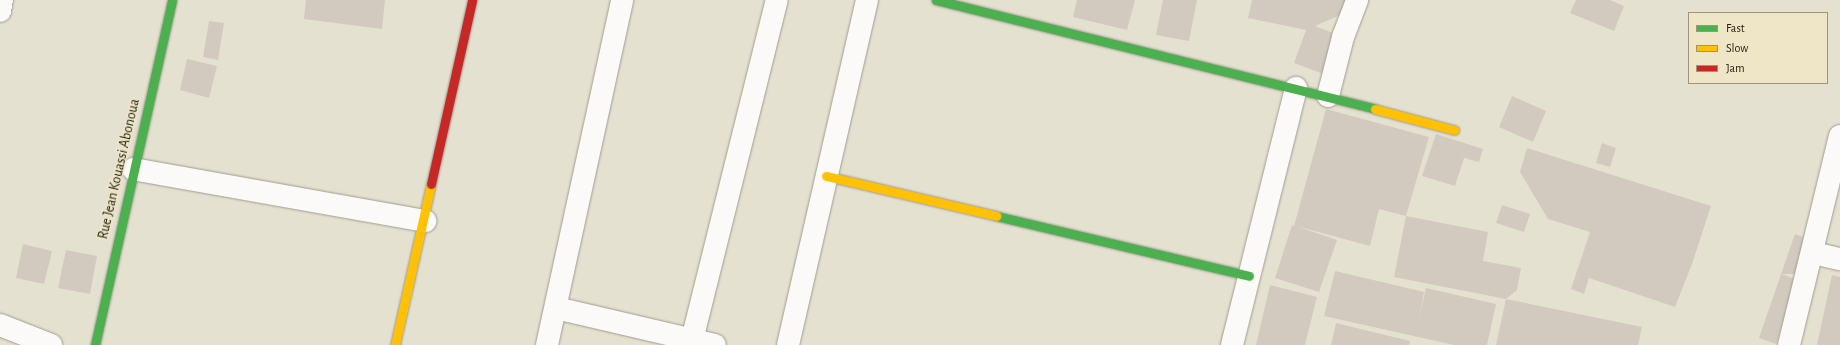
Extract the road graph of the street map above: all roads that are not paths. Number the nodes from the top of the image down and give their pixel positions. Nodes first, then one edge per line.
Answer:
1 (2, 0) edge
2 (172, 0) edge
3 (472, 0) edge
4 (622, 0) edge
5 (777, 0) edge
6 (866, 0) edge
7 (936, 0) edge
8 (1357, 0) edge
9 (0, 11) edge
10 (1296, 88) junction
11 (1328, 96) junction
12 (1454, 130) dead end
13 (1840, 136) edge
14 (133, 169) junction
15 (826, 176) junction
16 (425, 221) junction
17 (1813, 253) junction
18 (1840, 259) edge
19 (1249, 276) junction
20 (556, 308) junction
21 (0, 325) edge
22 (692, 340) junction
23 (51, 345) edge
24 (95, 345) edge
25 (395, 345) edge
26 (547, 345) edge
27 (715, 345) edge
28 (788, 345) edge
29 (1232, 345) edge
30 (1789, 345) edge

1 - 9 street
2 - 14 street, Rue Jean Kouassi Abonoua
3 - 16 street
4 - 20 street
5 - 22 street
6 - 15 street
7 - 10 street
8 - 11 street
10 - 11 street
10 - 19 street
11 - 12 street
13 - 17 street
14 - 16 street
14 - 24 street, Rue Jean Kouassi Abonoua
15 - 19 street
15 - 28 street
16 - 25 street
17 - 18 street
17 - 30 street
19 - 29 street
20 - 22 street
20 - 26 street
21 - 23 street
22 - 27 street

